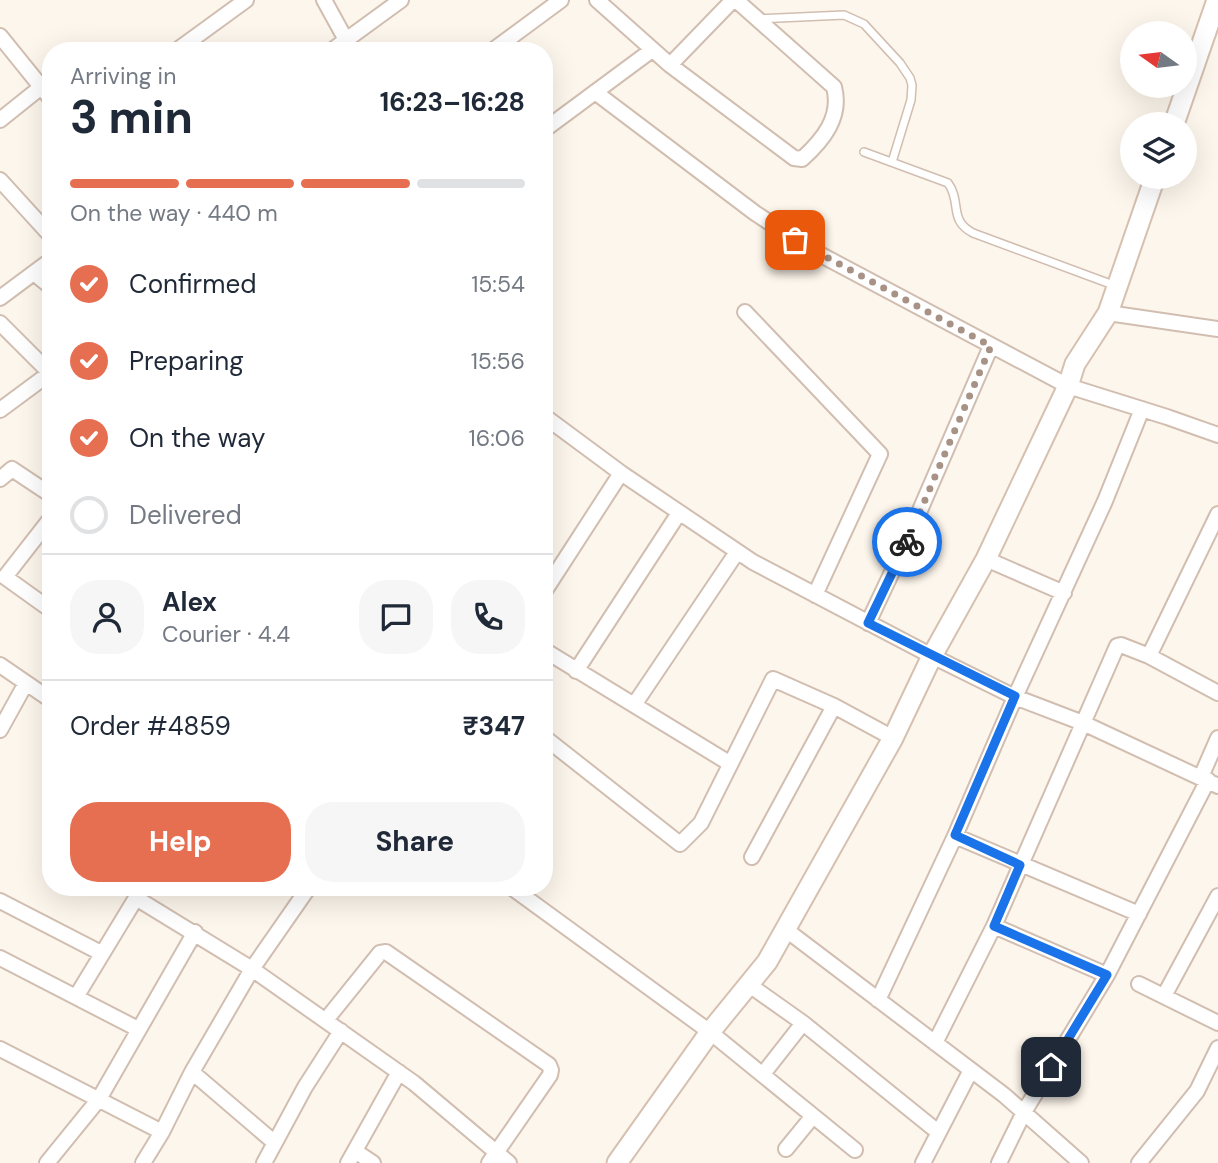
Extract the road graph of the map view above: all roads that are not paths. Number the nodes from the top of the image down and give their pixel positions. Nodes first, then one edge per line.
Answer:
1 (246, 0) edge
2 (324, 0) edge
3 (401, 0) edge
4 (561, 0) edge
5 (597, 0) edge
6 (734, 0) edge
7 (1217, 0) edge
8 (758, 19) junction
9 (0, 36) edge
10 (346, 40) junction
11 (188, 42) edge
12 (343, 42) edge
13 (504, 42) edge
14 (652, 50) junction
15 (670, 65) junction
16 (40, 88) joint
17 (595, 92) junction
18 (1178, 112) edge
19 (0, 120) edge
20 (553, 123) edge
21 (864, 152) dead end
22 (892, 162) junction
23 (0, 180) edge
24 (1151, 189) edge
25 (42, 226) edge
26 (42, 266) edge
27 (34, 272) junction
28 (42, 279) edge
29 (1117, 287) junction
30 (0, 298) edge
31 (745, 312) dead end
32 (1108, 313) junction
33 (0, 323) edge
34 (1218, 329) edge
35 (991, 346) junction
36 (42, 366) edge
37 (42, 380) edge
38 (1068, 386) junction
39 (1142, 408) junction
40 (0, 410) edge
41 (553, 423) edge
42 (1218, 436) edge
43 (621, 473) junction
44 (0, 479) edge
45 (42, 489) edge
46 (680, 513) junction
47 (1218, 514) edge
48 (42, 530) edge
49 (737, 552) junction
50 (986, 559) junction
51 (553, 577) edge
52 (1064, 593) junction
53 (816, 595) junction
54 (42, 604) edge
55 (868, 623) junction
56 (553, 656) edge
57 (932, 656) junction
58 (1149, 656) junction
59 (0, 665) edge
60 (576, 671) junction
61 (26, 683) junction
62 (1218, 693) edge
63 (42, 694) edge
64 (1015, 696) junction
65 (634, 705) junction
66 (834, 706) junction
67 (1083, 723) junction
68 (0, 730) edge
69 (893, 738) junction
70 (1218, 738) edge
71 (553, 749) edge
72 (729, 763) junction
73 (1209, 781) edge
74 (955, 835) junction
75 (752, 857) dead end
76 (1020, 865) junction
77 (303, 896) edge
78 (523, 896) edge
79 (1218, 896) edge
80 (0, 901) edge
81 (1139, 914) junction
82 (994, 926) junction
83 (785, 929) junction
84 (195, 932) junction
85 (101, 953) junction
86 (0, 958) edge
87 (252, 969) junction
88 (1107, 975) junction
89 (748, 984) junction
90 (1139, 984) dead end
91 (1164, 996) junction
92 (76, 998) junction
93 (878, 1000) junction
94 (326, 1020) junction
95 (803, 1023) junction
96 (1218, 1023) edge
97 (138, 1029) junction
98 (341, 1031) junction
99 (710, 1032) junction
100 (935, 1043) junction
101 (1218, 1048) edge
102 (0, 1049) edge
103 (971, 1070) junction
104 (192, 1072) junction
105 (399, 1072) junction
106 (763, 1074) junction
107 (99, 1099) junction
108 (1024, 1112) junction
109 (813, 1116) junction
110 (162, 1132) junction
111 (938, 1132) junction
112 (275, 1143) junction
113 (786, 1149) dead end
114 (855, 1150) dead end
115 (351, 1157) edge
116 (493, 1158) edge
117 (1077, 1161) edge
118 (47, 1163) edge
119 (143, 1163) edge
120 (264, 1163) edge
121 (373, 1163) edge
122 (509, 1163) edge
123 (617, 1163) edge
124 (923, 1163) edge
125 (999, 1163) edge
126 (1139, 1163) edge

1 - 11 street
2 - 10 street
3 - 10 street
4 - 13 street
5 - 14 street
6 - 8 street
6 - 15 street
7 - 18 street
8 - 15 street
8 - 22 lane
9 - 16 street
10 - 12 street
14 - 15 street
14 - 17 street
16 - 19 street
17 - 20 street
17 - 35 street
21 - 22 lane
22 - 29 lane
23 - 25 street
24 - 29 street
26 - 27 street
27 - 28 street
27 - 30 street
29 - 32 street
31 - 53 street
32 - 34 street
32 - 38 street
33 - 36 street
35 - 38 street
35 - 55 street
37 - 40 street
38 - 39 street
38 - 50 street
39 - 42 street
39 - 52 street
41 - 43 street
43 - 46 street
43 - 51 street
44 - 45 street
46 - 49 street
46 - 60 street
47 - 58 street
48 - 54 street
49 - 53 street
49 - 65 street
50 - 52 street
50 - 57 street
52 - 64 street
53 - 55 street
55 - 57 street
56 - 60 street
57 - 64 street
57 - 69 street
58 - 62 street
58 - 67 street
59 - 61 street
60 - 65 street
61 - 63 street
61 - 68 street
64 - 67 street
64 - 74 street
65 - 72 street
66 - 69 street
66 - 72 street
66 - 75 street
67 - 73 street
67 - 76 street
69 - 83 street
70 - 73 street
71 - 72 street
73 - 81 street
74 - 76 street
74 - 93 street
76 - 81 street
76 - 82 street
77 - 87 street
78 - 99 street
79 - 91 street
80 - 85 street
81 - 88 street
82 - 88 street
82 - 100 street
83 - 89 street
83 - 93 street
84 - 85 street
84 - 87 street
84 - 97 street
85 - 92 street
86 - 92 street
87 - 94 street
87 - 104 street
88 - 108 street
89 - 95 street
89 - 99 street
90 - 91 street
91 - 96 street
92 - 97 street
93 - 100 street
94 - 98 street
94 - 116 street
95 - 106 street
95 - 111 street
97 - 107 street
98 - 105 street
98 - 112 street
99 - 106 street
99 - 123 street
100 - 103 street
101 - 126 street
102 - 107 street
103 - 108 street
103 - 111 street
104 - 110 street
104 - 112 street
105 - 115 street
105 - 116 street
106 - 109 street
107 - 110 street
107 - 118 street
108 - 117 street
108 - 125 street
109 - 113 street
109 - 114 street
110 - 119 street
111 - 124 street
112 - 120 street
115 - 121 street
116 - 122 street

